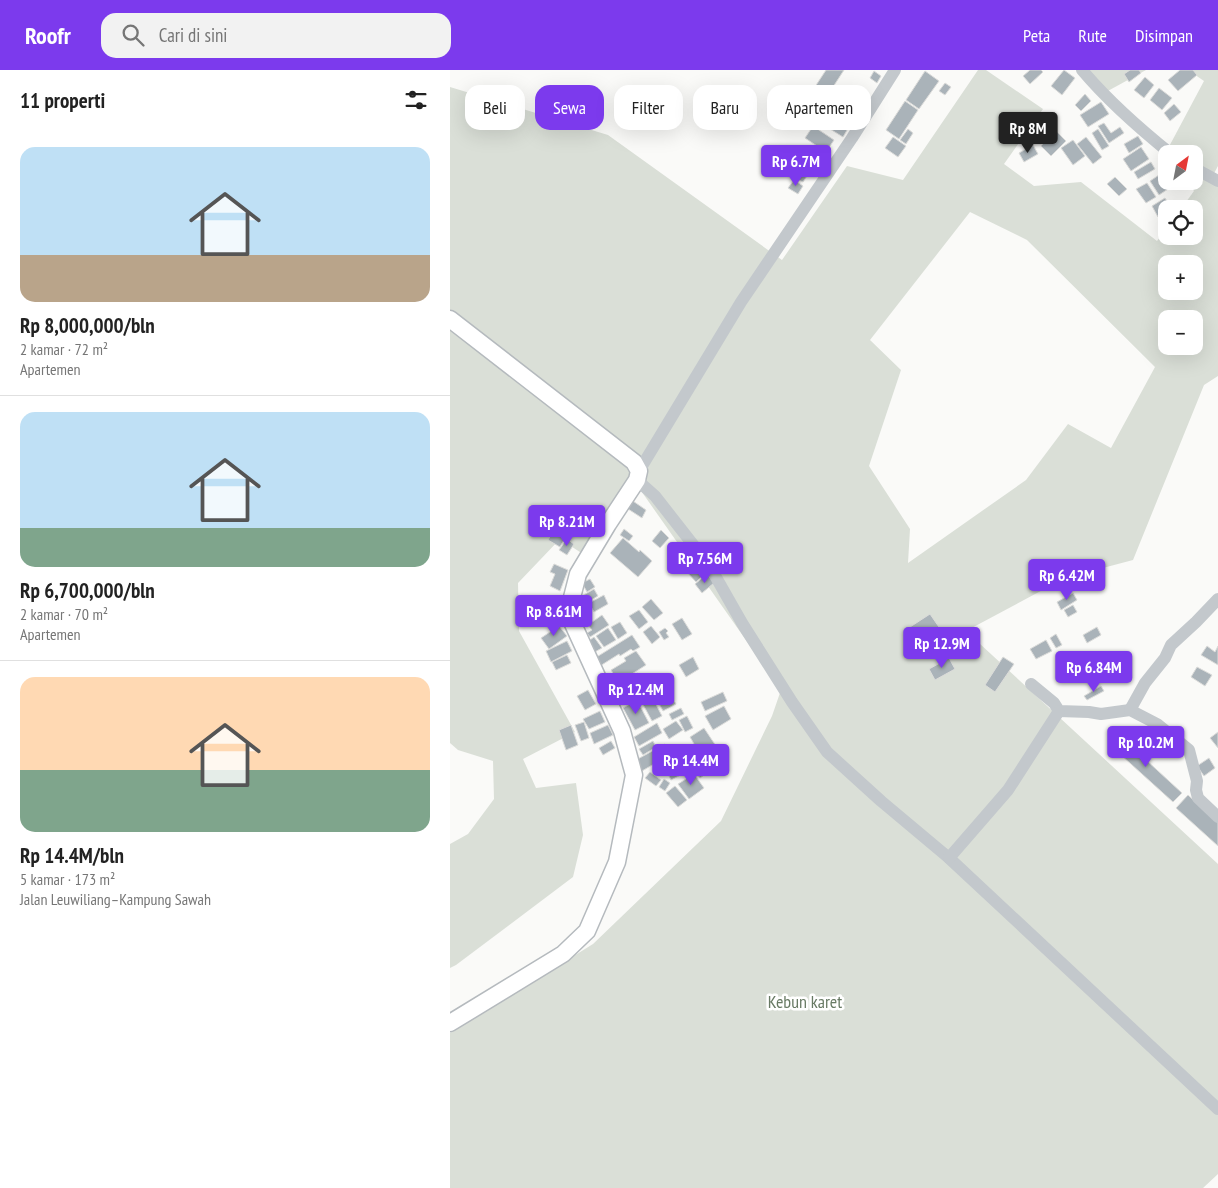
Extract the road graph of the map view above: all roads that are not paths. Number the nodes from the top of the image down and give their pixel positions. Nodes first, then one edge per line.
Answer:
1 (895, 70) edge
2 (1082, 70) edge
3 (1160, 145) edge
4 (1203, 173) edge
5 (1218, 181) edge
6 (450, 319) edge
7 (638, 476) junction
8 (1218, 599) edge
9 (1031, 684) dead end
10 (1130, 710) junction
11 (1059, 711) junction
12 (1218, 818) edge
13 (949, 858) junction
14 (450, 1023) edge
15 (1218, 1109) edge

1 - 7 street
2 - 3 street
4 - 5 street
6 - 7 main road
7 - 13 street
7 - 14 main road
8 - 10 street
9 - 11 street
10 - 11 street
10 - 12 street
11 - 13 street
13 - 15 street

